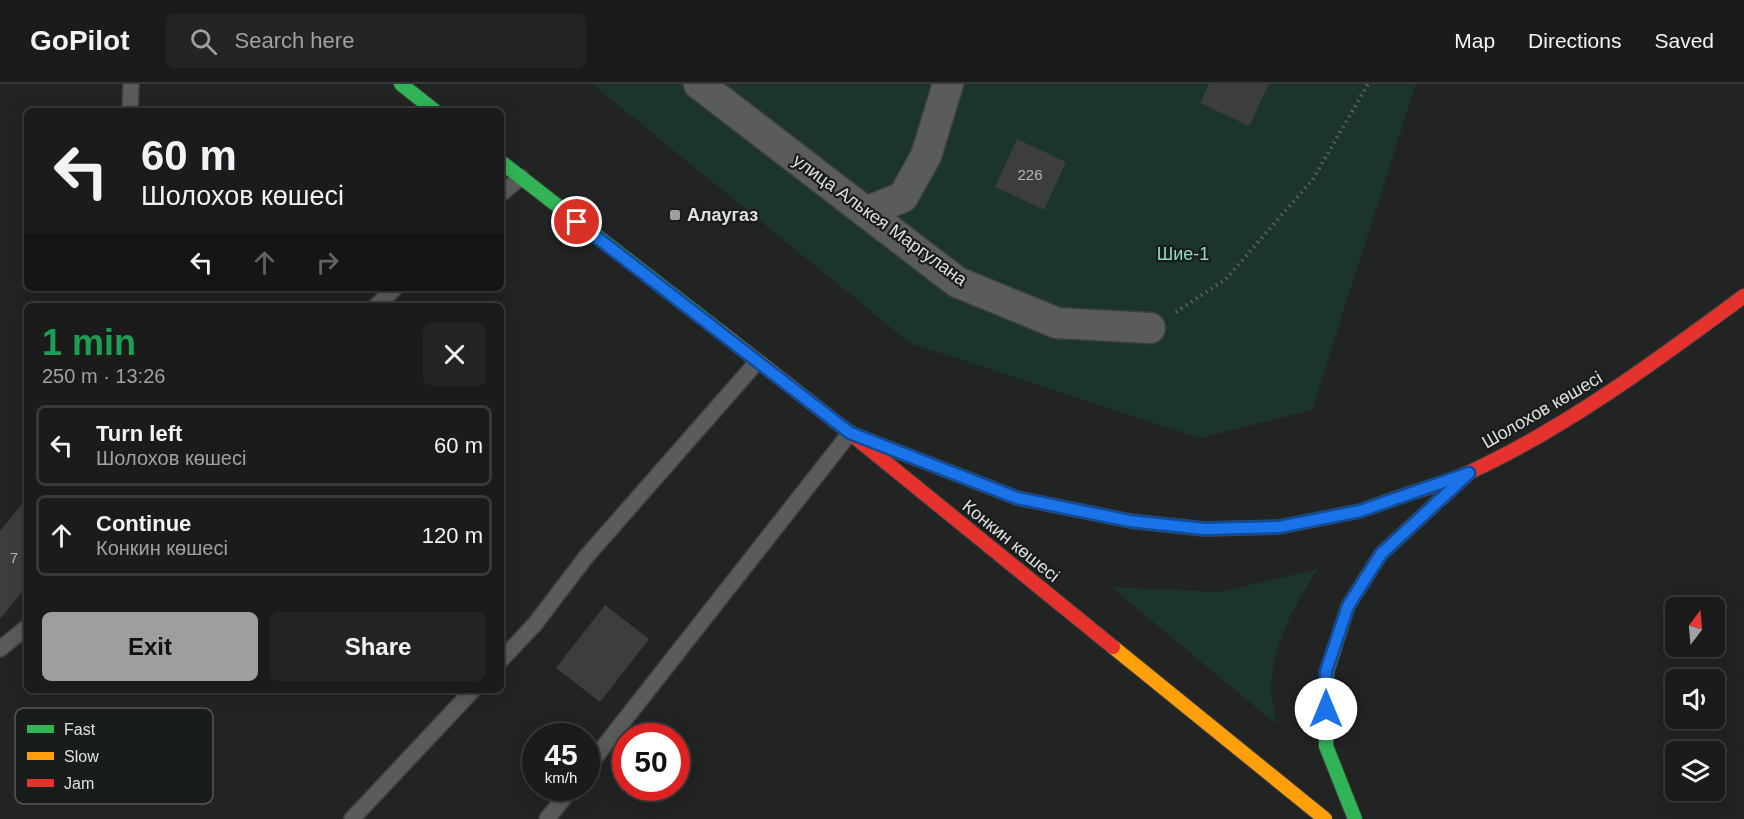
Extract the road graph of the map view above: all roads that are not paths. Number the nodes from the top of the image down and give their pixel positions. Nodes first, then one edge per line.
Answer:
1 (131, 84) edge
2 (401, 84) edge
3 (699, 84) edge
4 (948, 84) edge
5 (130, 108) edge
6 (431, 108) edge
7 (504, 164) edge
8 (521, 177) junction
9 (504, 191) edge
10 (866, 212) junction
11 (392, 291) edge
12 (1744, 296) edge
13 (379, 303) edge
14 (1150, 328) road end
15 (757, 362) junction
16 (850, 433) junction
17 (1469, 473) junction
18 (24, 629) edge
19 (0, 649) edge
20 (504, 657) edge
21 (470, 693) edge
22 (600, 751) edge
23 (562, 801) edge
24 (352, 819) edge
25 (547, 819) edge
26 (1325, 819) edge
27 (1355, 819) edge

1 - 5 lane
2 - 6 main road
3 - 10 street, улица Алькея Маргулана
4 - 10 street
7 - 8 main road, Конкин көшесі
8 - 9 lane
8 - 15 main road, Конкин көшесі
10 - 14 street, улица Алькея Маргулана
11 - 13 lane
12 - 17 main road, Шолохов көшесі
15 - 16 main road, Конкин көшесі
15 - 20 lane
16 - 17 main road, Шолохов көшесі
16 - 22 lane
16 - 26 main road, Конкин көшесі
17 - 27 main road
18 - 19 lane
21 - 24 lane
23 - 25 lane

